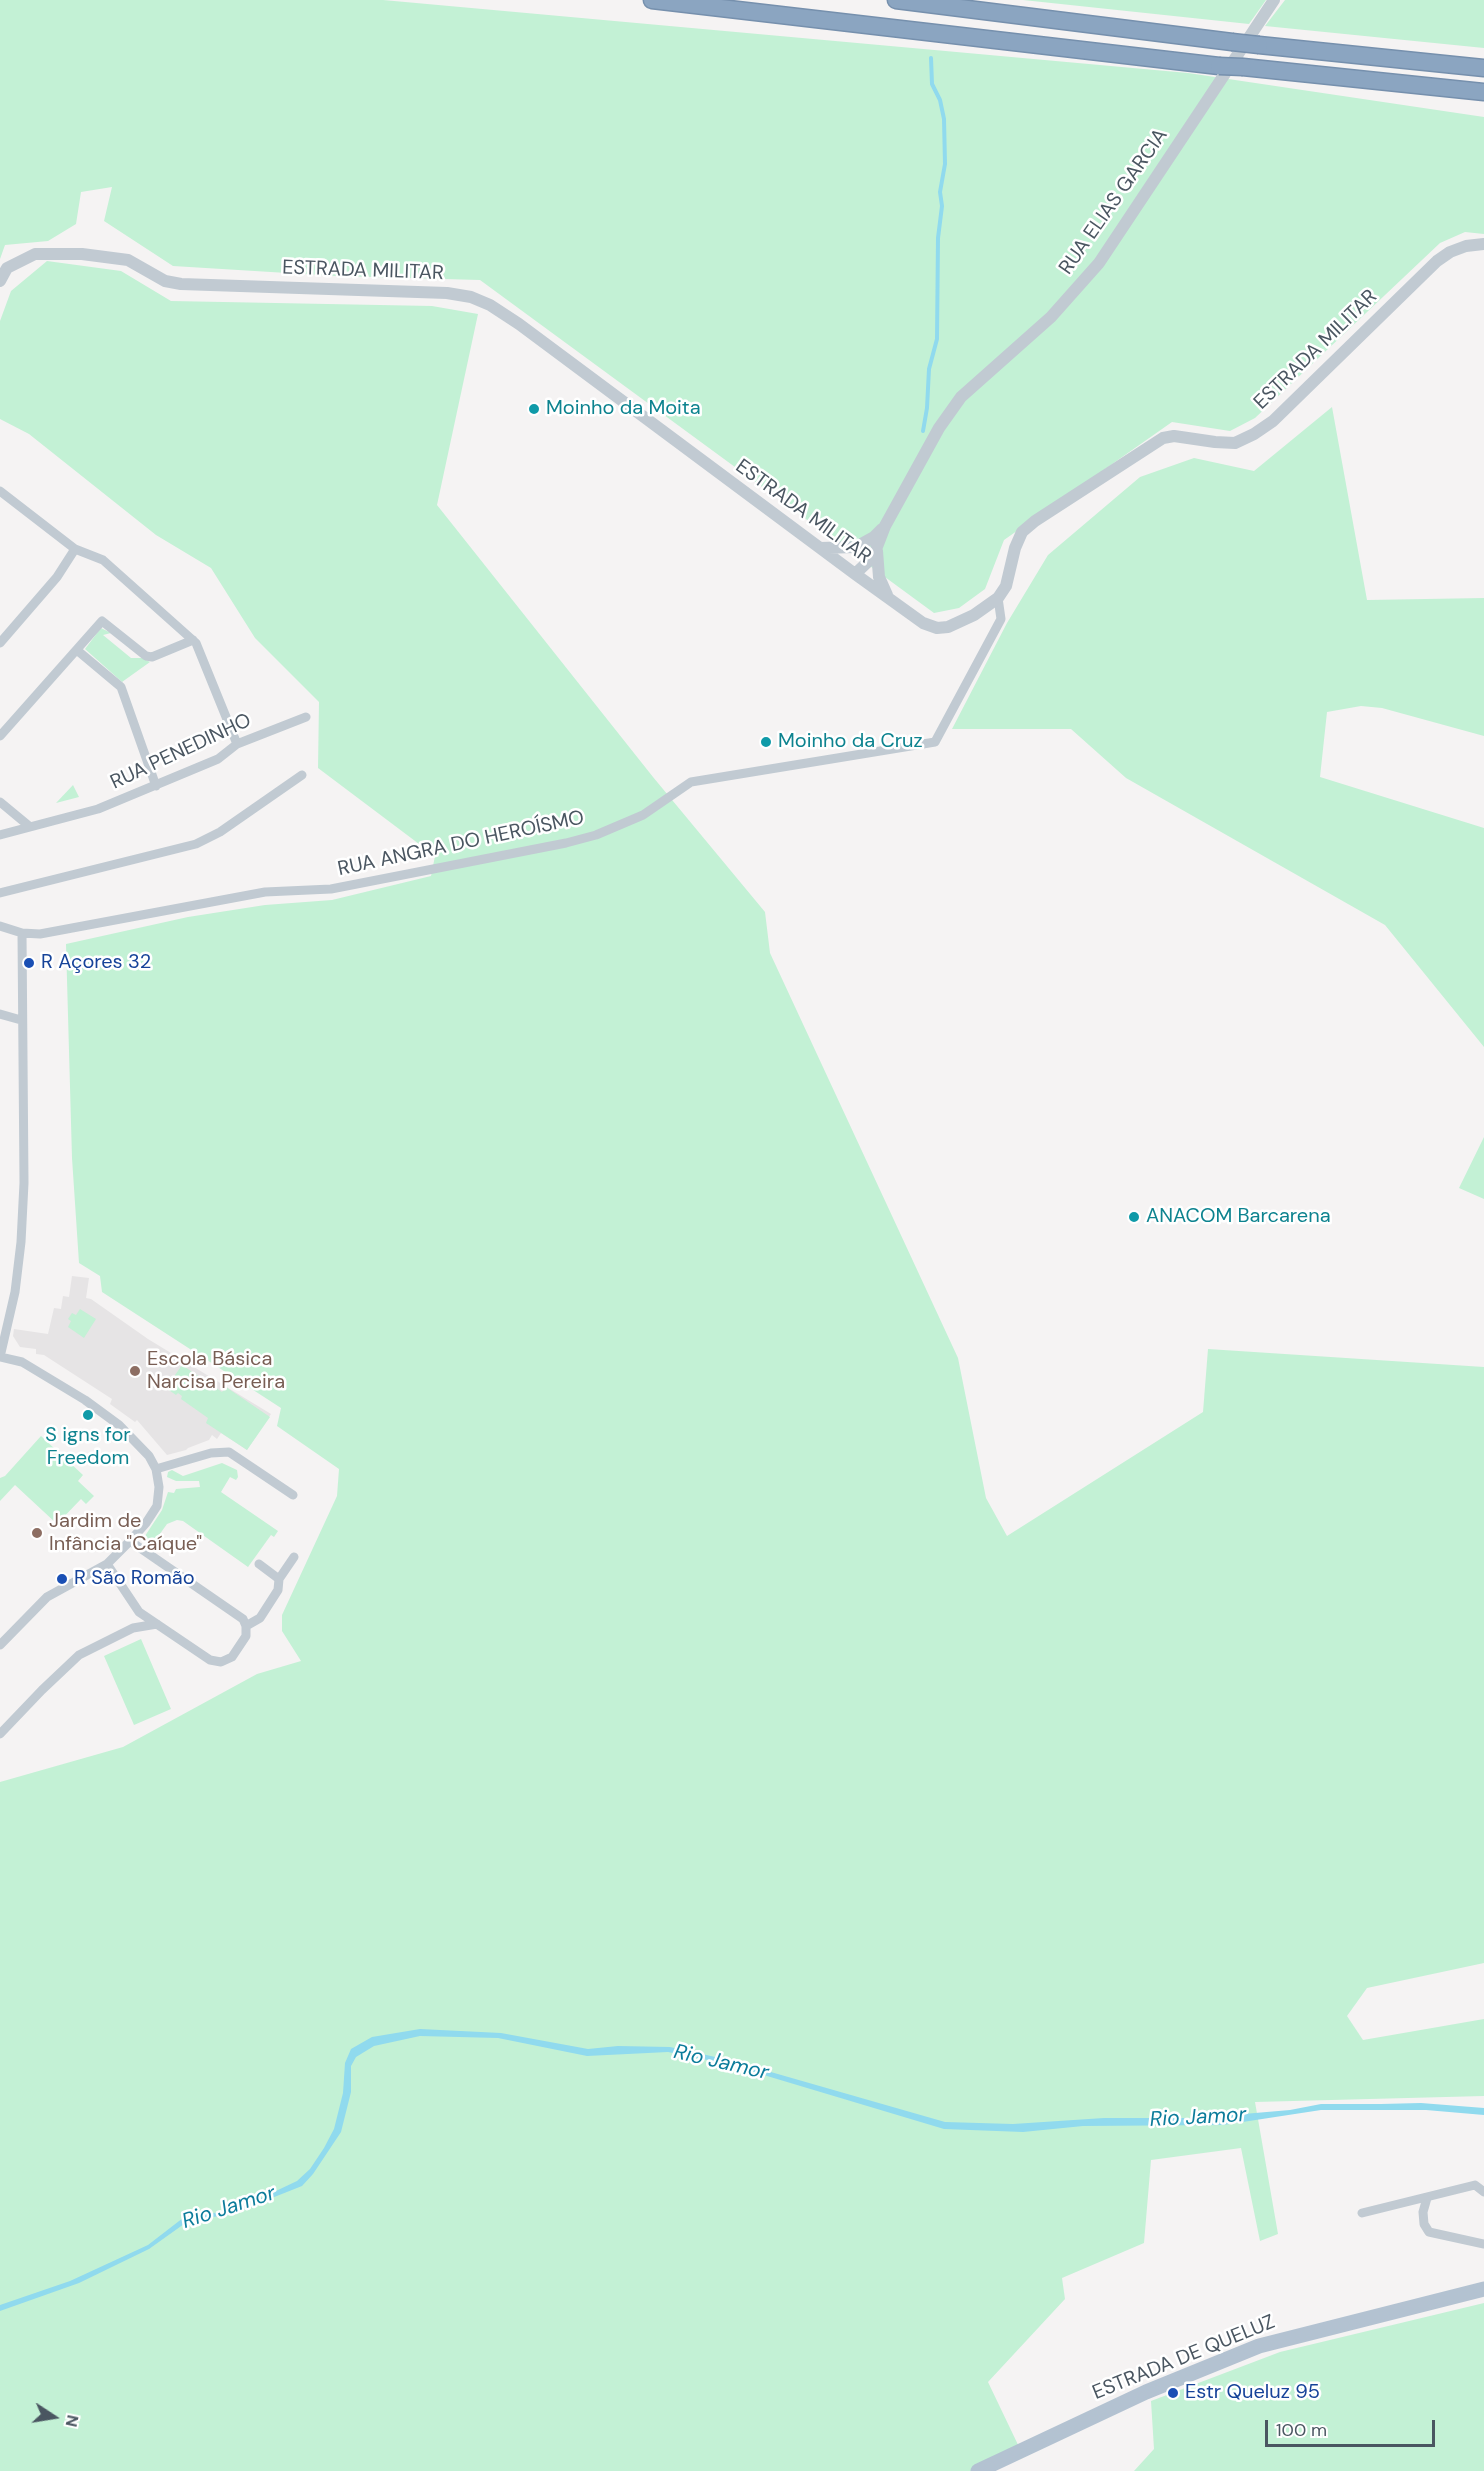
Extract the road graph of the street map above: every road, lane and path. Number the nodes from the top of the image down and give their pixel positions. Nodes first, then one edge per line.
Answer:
1 (652, 0) edge
2 (1274, 0) edge
3 (902, 1) edge
4 (1484, 68) edge
5 (1484, 92) edge
6 (1484, 244) edge
7 (0, 281) edge
8 (0, 491) edge
9 (875, 543) junction
10 (820, 548) junction
11 (75, 549) junction
12 (855, 574) junction
13 (889, 598) junction
14 (998, 598) junction
15 (193, 640) junction
16 (0, 643) edge
17 (78, 651) junction
18 (306, 717) dead end
19 (0, 735) edge
20 (237, 744) junction
21 (302, 775) dead end
22 (156, 786) junction
23 (0, 802) edge
24 (29, 826) junction
25 (0, 835) edge
26 (0, 893) edge
27 (0, 926) edge
28 (22, 933) junction
29 (0, 1014) edge
30 (21, 1020) junction
31 (0, 1357) edge
32 (156, 1469) junction
33 (293, 1495) dead end
34 (130, 1541) junction
35 (294, 1557) dead end
36 (107, 1564) junction
37 (259, 1564) dead end
38 (279, 1579) junction
39 (157, 1624) junction
40 (246, 1626) junction
41 (0, 1645) edge
42 (0, 1734) edge
43 (1484, 2192) edge
44 (1427, 2198) junction
45 (1362, 2213) dead end
46 (1484, 2244) edge
47 (1484, 2289) edge
48 (978, 2471) edge

1 - 5 highway, bridge
2 - 9 street, RUA ELIAS GARCIA
3 - 4 highway, bridge
6 - 14 street, ESTRADA MILITAR
7 - 10 street, ESTRADA MILITAR
8 - 11 street
9 - 10 street
9 - 12 street, RUA ELIAS GARCIA
9 - 13 street, RUA ELIAS GARCIA
10 - 12 street, ESTRADA MILITAR
11 - 15 street
11 - 16 street
12 - 13 street, ESTRADA MILITAR
13 - 14 street, ESTRADA MILITAR
14 - 28 street, RUA ANGRA DO HEROÍSMO
15 - 17 street
15 - 20 street
17 - 19 street
17 - 22 street
18 - 20 street, RUA PENEDINHO
20 - 22 street, RUA PENEDINHO
21 - 26 street
22 - 24 street, RUA PENEDINHO
23 - 24 street
24 - 25 street, RUA PENEDINHO
27 - 28 street, RUA ANGRA DO HEROÍSMO
28 - 30 street
29 - 30 street
30 - 31 street
31 - 32 street
32 - 33 street
32 - 34 street
34 - 36 street
34 - 40 street
35 - 38 street
36 - 39 street
36 - 41 street
37 - 38 street
38 - 40 street
39 - 40 street
39 - 42 street
43 - 44 street
44 - 45 street
44 - 46 street
47 - 48 main road, ESTRADA DE QUELUZ

